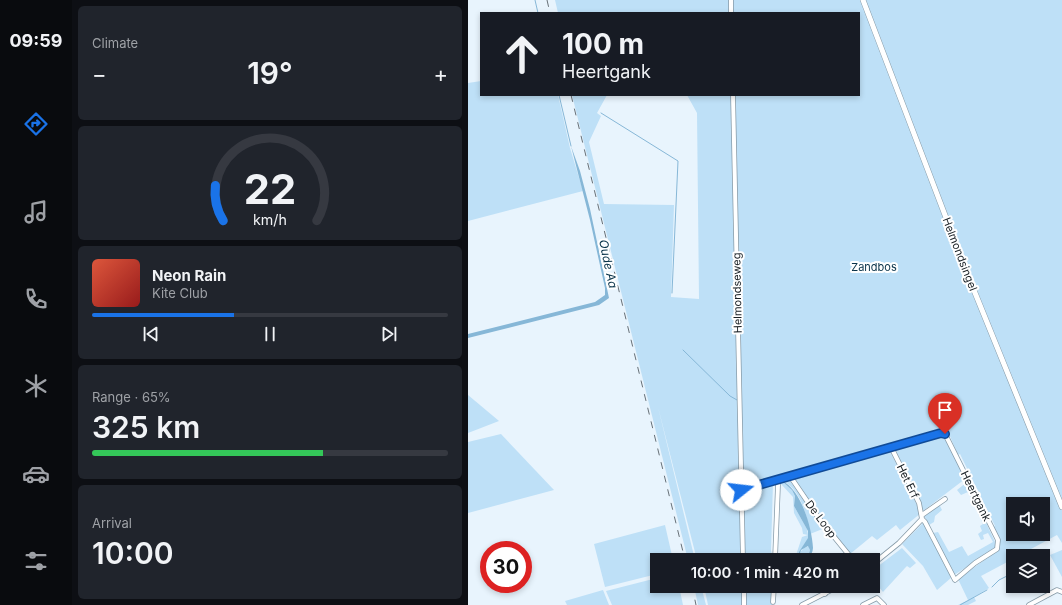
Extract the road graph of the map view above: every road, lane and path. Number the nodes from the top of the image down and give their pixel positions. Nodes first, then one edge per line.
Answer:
1 (731, 0) edge
2 (863, 0) edge
3 (731, 12) edge
4 (733, 96) edge
5 (891, 447) junction
6 (790, 476) junction
7 (776, 480) junction
8 (741, 490) junction
9 (945, 499) dead end
10 (1062, 507) edge
11 (922, 517) junction
12 (743, 553) edge
13 (775, 553) edge
14 (847, 553) edge
15 (880, 558) edge
16 (955, 580) joint
17 (1062, 592) edge
18 (744, 593) edge
19 (774, 593) edge
20 (825, 594) edge
21 (773, 602) dead end
22 (744, 605) edge
23 (802, 605) edge
24 (863, 605) edge
25 (884, 605) edge
26 (1029, 605) edge

1 - 3 street
2 - 10 main road, Helmondsingel
4 - 8 street, Helmondseweg
5 - 6 street, Heertgank
5 - 11 street, Het Erf
5 - 16 street, Heertgank
6 - 7 street
6 - 14 street, De Loop
7 - 8 street
7 - 13 street
8 - 12 street, Helmondseweg
9 - 11 street
11 - 15 street
11 - 16 street, Het Erf
17 - 26 street
18 - 22 street
19 - 21 street
20 - 23 street
24 - 25 street

